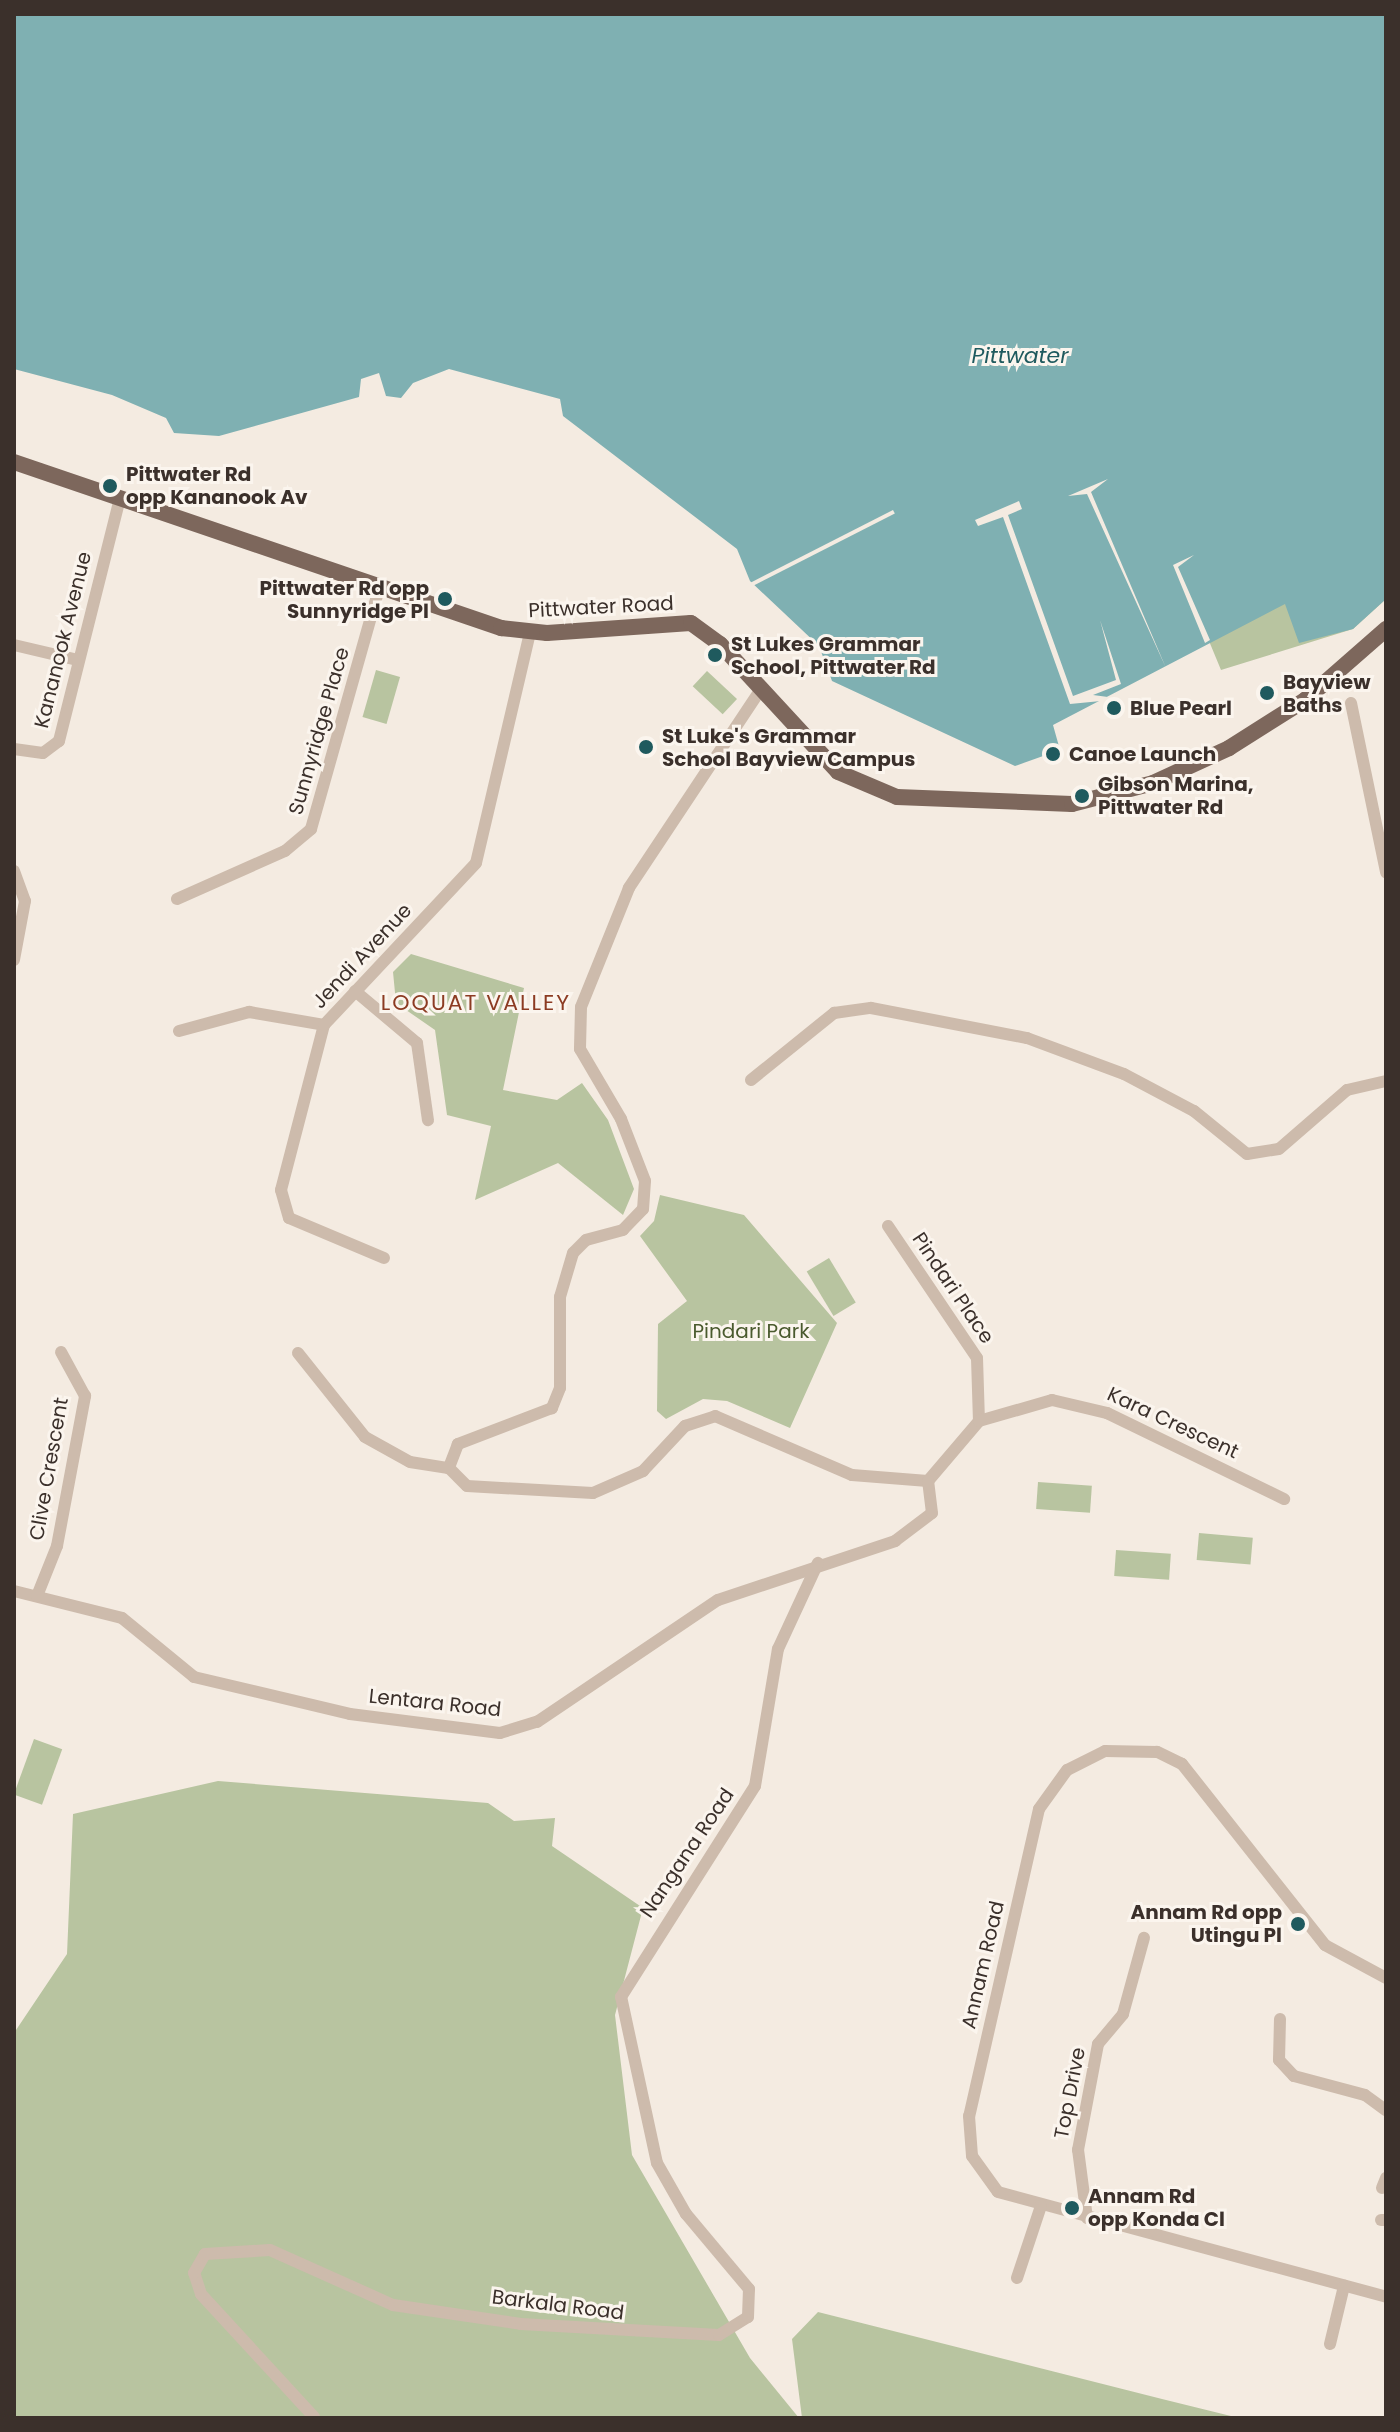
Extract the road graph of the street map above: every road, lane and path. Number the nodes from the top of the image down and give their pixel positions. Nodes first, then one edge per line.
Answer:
1 (14, 462) edge
2 (120, 499) junction
3 (379, 588) junction
4 (1386, 629) edge
5 (530, 633) junction
6 (14, 645) edge
7 (78, 660) junction
8 (761, 689) junction
9 (1351, 703) dead end
10 (14, 749) edge
11 (14, 871) edge
12 (1386, 872) edge
13 (177, 899) dead end
14 (14, 960) edge
15 (355, 991) junction
16 (324, 1025) junction
17 (179, 1031) dead end
18 (751, 1080) dead end
19 (1386, 1081) edge
20 (428, 1120) dead end
21 (888, 1226) dead end
22 (384, 1258) dead end
23 (61, 1352) dead end
24 (298, 1353) dead end
25 (979, 1421) junction
26 (449, 1468) junction
27 (928, 1481) junction
28 (1284, 1499) dead end
29 (818, 1563) junction
30 (14, 1591) edge
31 (37, 1596) junction
32 (1144, 1938) dead end
33 (628, 1977) joint
34 (1386, 1978) edge
35 (1280, 2019) dead end
36 (1386, 2110) edge
37 (1041, 2206) junction
38 (1087, 2218) junction
39 (1017, 2278) dead end
40 (1344, 2286) junction
41 (1386, 2297) edge
42 (1330, 2344) dead end
43 (314, 2417) edge

1 - 2 main road, Pittwater Road
2 - 3 main road, Pittwater Road
2 - 7 street, Kananook Avenue
3 - 5 main road, Pittwater Road
3 - 13 street, Sunnyridge Place
4 - 8 main road, Pittwater Road
5 - 8 main road, Pittwater Road
5 - 15 street, Jendi Avenue
6 - 7 street
7 - 10 street, Kananook Avenue
8 - 26 street
9 - 12 street
11 - 14 street
15 - 16 street, Jendi Avenue
15 - 20 street
16 - 17 street
16 - 22 street, Jendi Avenue
18 - 19 street
21 - 25 street, Pindari Place
23 - 31 street, Clive Crescent
24 - 26 street
25 - 27 street, Kara Crescent
25 - 28 street, Kara Crescent
26 - 27 street
27 - 29 street, Lentara Road
29 - 31 street, Lentara Road
29 - 33 street, Nangana Road
30 - 31 street, Lentara Road
32 - 38 street, Top Drive
33 - 43 street, Barkala Road
34 - 37 street, Annam Road
35 - 36 street
37 - 38 street, Annam Road
37 - 39 street
38 - 40 street, Annam Road
40 - 41 street, Annam Road
40 - 42 street

